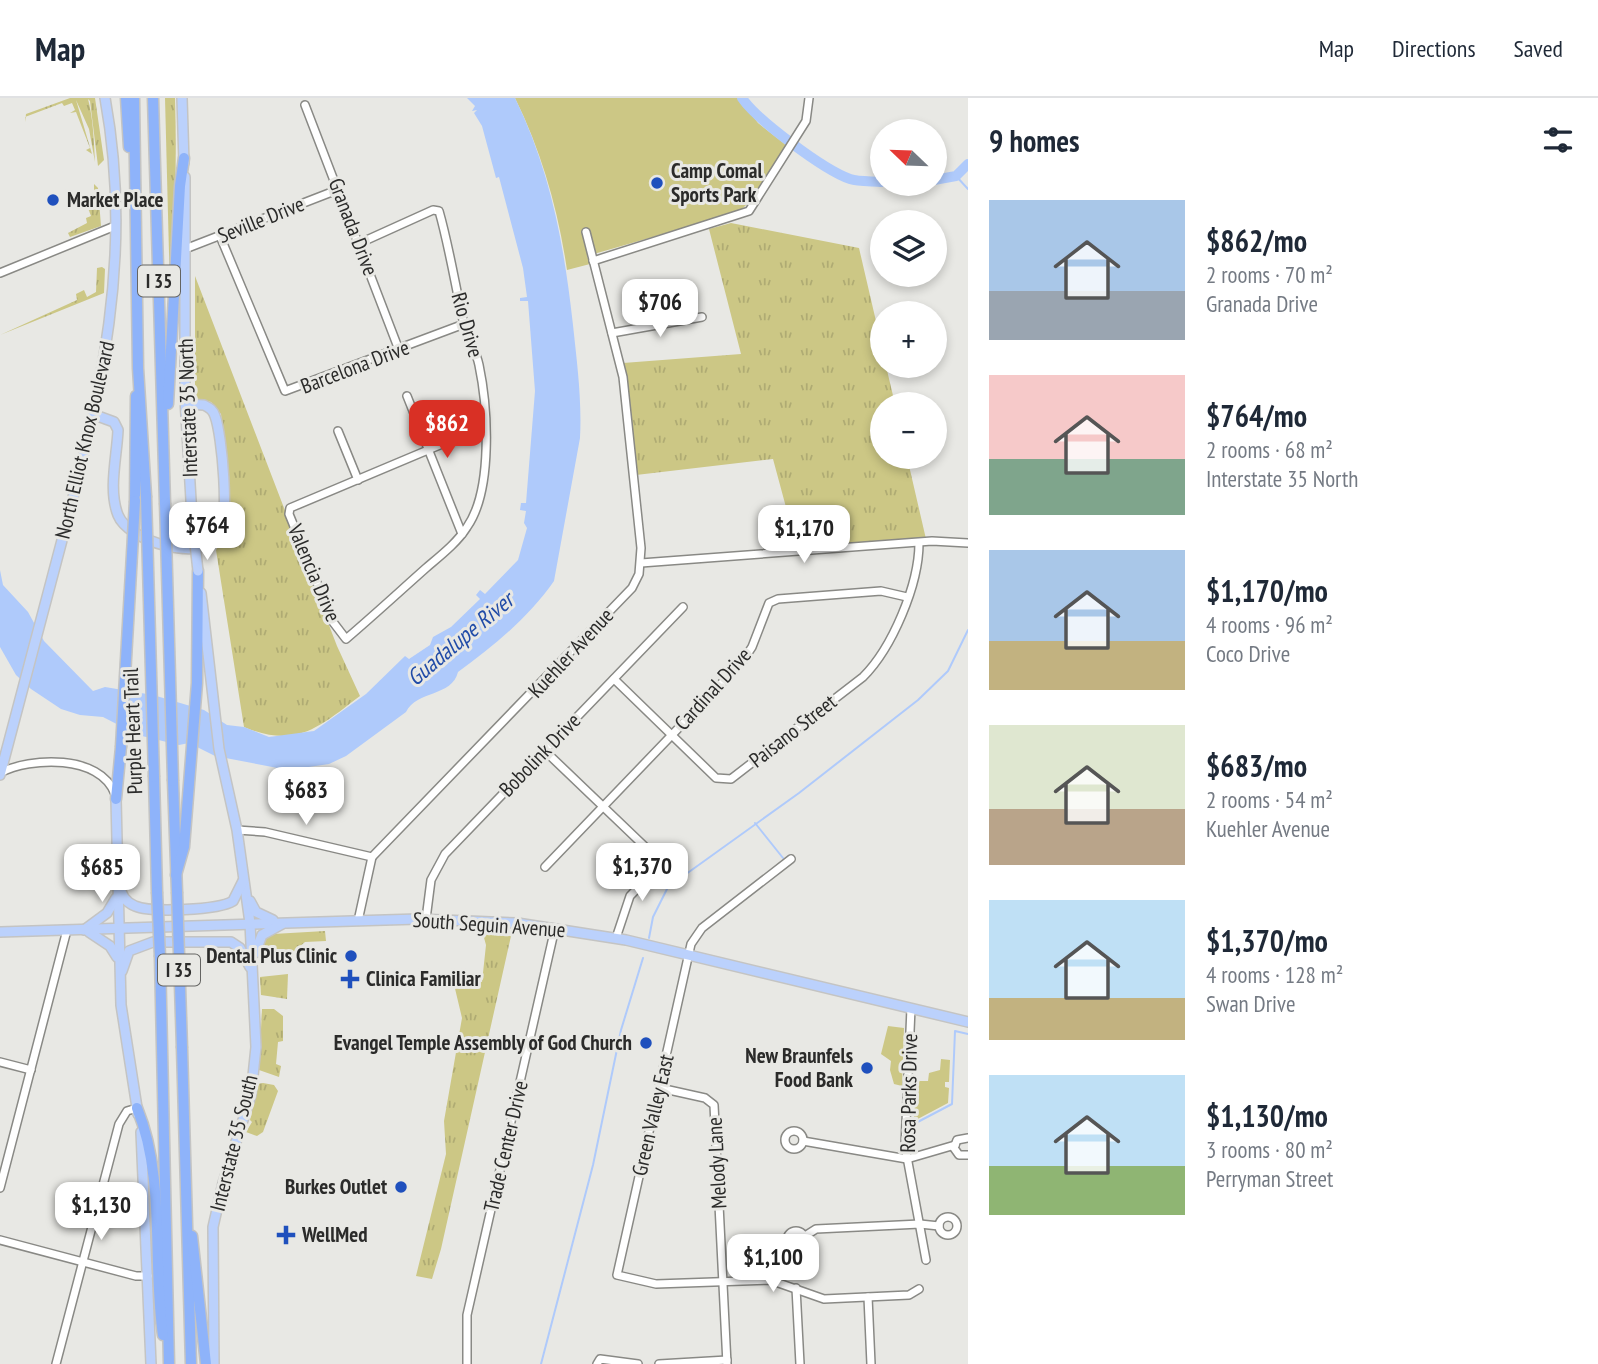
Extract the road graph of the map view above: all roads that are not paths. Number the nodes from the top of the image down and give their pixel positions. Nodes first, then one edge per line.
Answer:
1 (106, 98) edge
2 (126, 98) edge
3 (134, 98) edge
4 (153, 98) edge
5 (182, 98) edge
6 (809, 98) edge
7 (305, 105) dead end
8 (184, 158) junction
9 (337, 190) junction
10 (138, 224) junction
11 (115, 226) junction
12 (586, 232) dead end
13 (220, 236) junction
14 (360, 243) junction
15 (185, 249) junction
16 (593, 261) junction
17 (0, 272) edge
18 (702, 317) dead end
19 (464, 324) junction
20 (612, 333) junction
21 (399, 350) junction
22 (138, 368) junction
23 (407, 396) dead end
24 (186, 404) junction
25 (94, 415) junction
26 (485, 426) junction
27 (338, 431) dead end
28 (429, 452) junction
29 (164, 464) junction
30 (358, 480) junction
31 (462, 534) junction
32 (919, 543) junction
33 (968, 543) edge
34 (641, 563) junction
35 (198, 571) junction
36 (907, 597) junction
37 (683, 607) dead end
38 (346, 639) joint
39 (614, 679) junction
40 (672, 735) junction
41 (544, 750) junction
42 (0, 774) edge
43 (117, 799) junction
44 (603, 807) junction
45 (237, 830) junction
46 (372, 857) junction
47 (791, 859) dead end
48 (545, 867) dead end
49 (176, 876) junction
50 (116, 877) junction
51 (244, 879) junction
52 (116, 897) junction
53 (426, 919) junction
54 (358, 921) junction
55 (250, 923) junction
56 (284, 923) junction
57 (555, 928) junction
58 (67, 930) junction
59 (117, 930) junction
60 (84, 931) junction
61 (0, 932) edge
62 (616, 938) junction
63 (688, 955) junction
64 (117, 958) junction
65 (253, 975) junction
66 (119, 985) junction
67 (911, 1008) junction
68 (968, 1022) edge
69 (0, 1062) edge
70 (31, 1070) junction
71 (660, 1088) junction
72 (137, 1108) junction
73 (968, 1138) edge
74 (803, 1141) dead end
75 (955, 1145) junction
76 (968, 1155) edge
77 (907, 1159) junction
78 (0, 1188) edge
79 (186, 1203) junction
80 (920, 1224) junction
81 (939, 1226) dead end
82 (805, 1236) dead end
83 (0, 1240) edge
84 (926, 1260) dead end
85 (82, 1261) junction
86 (148, 1276) junction
87 (723, 1281) junction
88 (796, 1288) junction
89 (919, 1289) dead end
90 (868, 1297) junction
91 (598, 1361) edge
92 (727, 1362) edge
93 (56, 1364) edge
94 (151, 1364) edge
95 (168, 1364) edge
96 (191, 1364) edge
97 (206, 1364) edge
98 (214, 1364) edge
99 (467, 1364) edge
100 (638, 1364) edge
101 (659, 1364) edge
102 (800, 1364) edge
103 (871, 1364) edge

1 - 11 main road, North Elliot Knox Boulevard
2 - 10 highway
3 - 10 highway, Purple Heart Trail / I 35
4 - 29 highway, Purple Heart Trail / I 35
5 - 8 main road, Interstate 35 North
6 - 16 street
7 - 9 street, Granada Drive
8 - 15 main road, Interstate 35 North
8 - 29 highway
9 - 13 street, Seville Drive
9 - 14 street, Granada Drive
10 - 22 highway, Purple Heart Trail / I 35
11 - 17 street
11 - 25 main road, North Elliot Knox Boulevard
12 - 16 street
13 - 15 street, Seville Drive
13 - 21 street, Barcelona Drive
14 - 19 street, Rio Drive
14 - 21 street, Granada Drive
15 - 24 main road, Interstate 35 North
16 - 20 street
18 - 20 street
19 - 21 street, Barcelona Drive
19 - 26 street, Rio Drive
20 - 34 street
22 - 43 highway, bridge
22 - 95 highway, Purple Heart Trail / I 35, bridge
23 - 28 street
24 - 25 main road
24 - 35 main road, Interstate 35 North, bridge
25 - 42 main road, North Elliot Knox Boulevard
26 - 28 street
26 - 31 street, Rio Drive
27 - 30 street
28 - 30 street
28 - 31 street
29 - 49 highway, Purple Heart Trail / I 35, bridge
30 - 38 street, Valencia Drive
31 - 38 street, Rio Drive
32 - 33 street
32 - 34 street
32 - 36 street, Paisano Street
34 - 46 street, Kuehler Avenue
35 - 45 main road, Interstate 35 North
35 - 49 highway
36 - 40 street, Cardinal Drive
36 - 40 street, Paisano Street
37 - 39 street, Bobolink Drive
39 - 40 street, Paisano Street
39 - 41 street, Bobolink Drive
40 - 44 street, Cardinal Drive
41 - 44 street
41 - 53 street, Bobolink Drive
42 - 43 street
43 - 50 main road
44 - 48 street, Cardinal Drive
44 - 62 street
45 - 46 street
45 - 51 main road, Interstate 35 North
46 - 54 street
47 - 63 street, Green Valley East
49 - 79 highway, Purple Heart Trail / I 35, bridge
50 - 51 main road
50 - 52 main road
51 - 55 main road, Interstate 35 North
51 - 56 main road
52 - 59 main road
52 - 60 main road
53 - 54 main road, South Seguin Avenue
53 - 57 main road, South Seguin Avenue
54 - 56 main road, South Seguin Avenue
55 - 56 main road, South Seguin Avenue
55 - 59 main road, South Seguin Avenue
55 - 65 main road, Interstate 35 South
56 - 65 main road
57 - 62 main road, South Seguin Avenue
57 - 99 street, Trade Center Drive
58 - 60 main road, South Seguin Avenue
58 - 61 main road, South Seguin Avenue
58 - 70 street
59 - 60 main road, South Seguin Avenue
59 - 64 main road
60 - 64 main road
62 - 63 main road, South Seguin Avenue
63 - 67 main road, South Seguin Avenue
63 - 71 street, Green Valley East
64 - 66 main road
65 - 66 main road
65 - 98 main road, Interstate 35 South
66 - 72 main road
67 - 68 main road, South Seguin Avenue
67 - 77 street, Rosa Parks Drive
69 - 70 street
70 - 78 street
71 - 87 street, Melody Lane
71 - 87 street, Green Valley East
72 - 85 street
72 - 86 main road
72 - 95 highway
73 - 75 street
74 - 77 street
75 - 76 street
75 - 77 street
77 - 80 street, Rosa Parks Drive
79 - 96 highway, I 35
79 - 97 highway
80 - 81 street
80 - 82 street
80 - 84 street, Rosa Parks Drive
83 - 85 street
85 - 86 street
85 - 93 street
86 - 94 main road
87 - 88 street
87 - 92 street, Melody Lane
88 - 90 street
88 - 102 street
89 - 90 street
90 - 103 street
91 - 100 street
92 - 101 street

